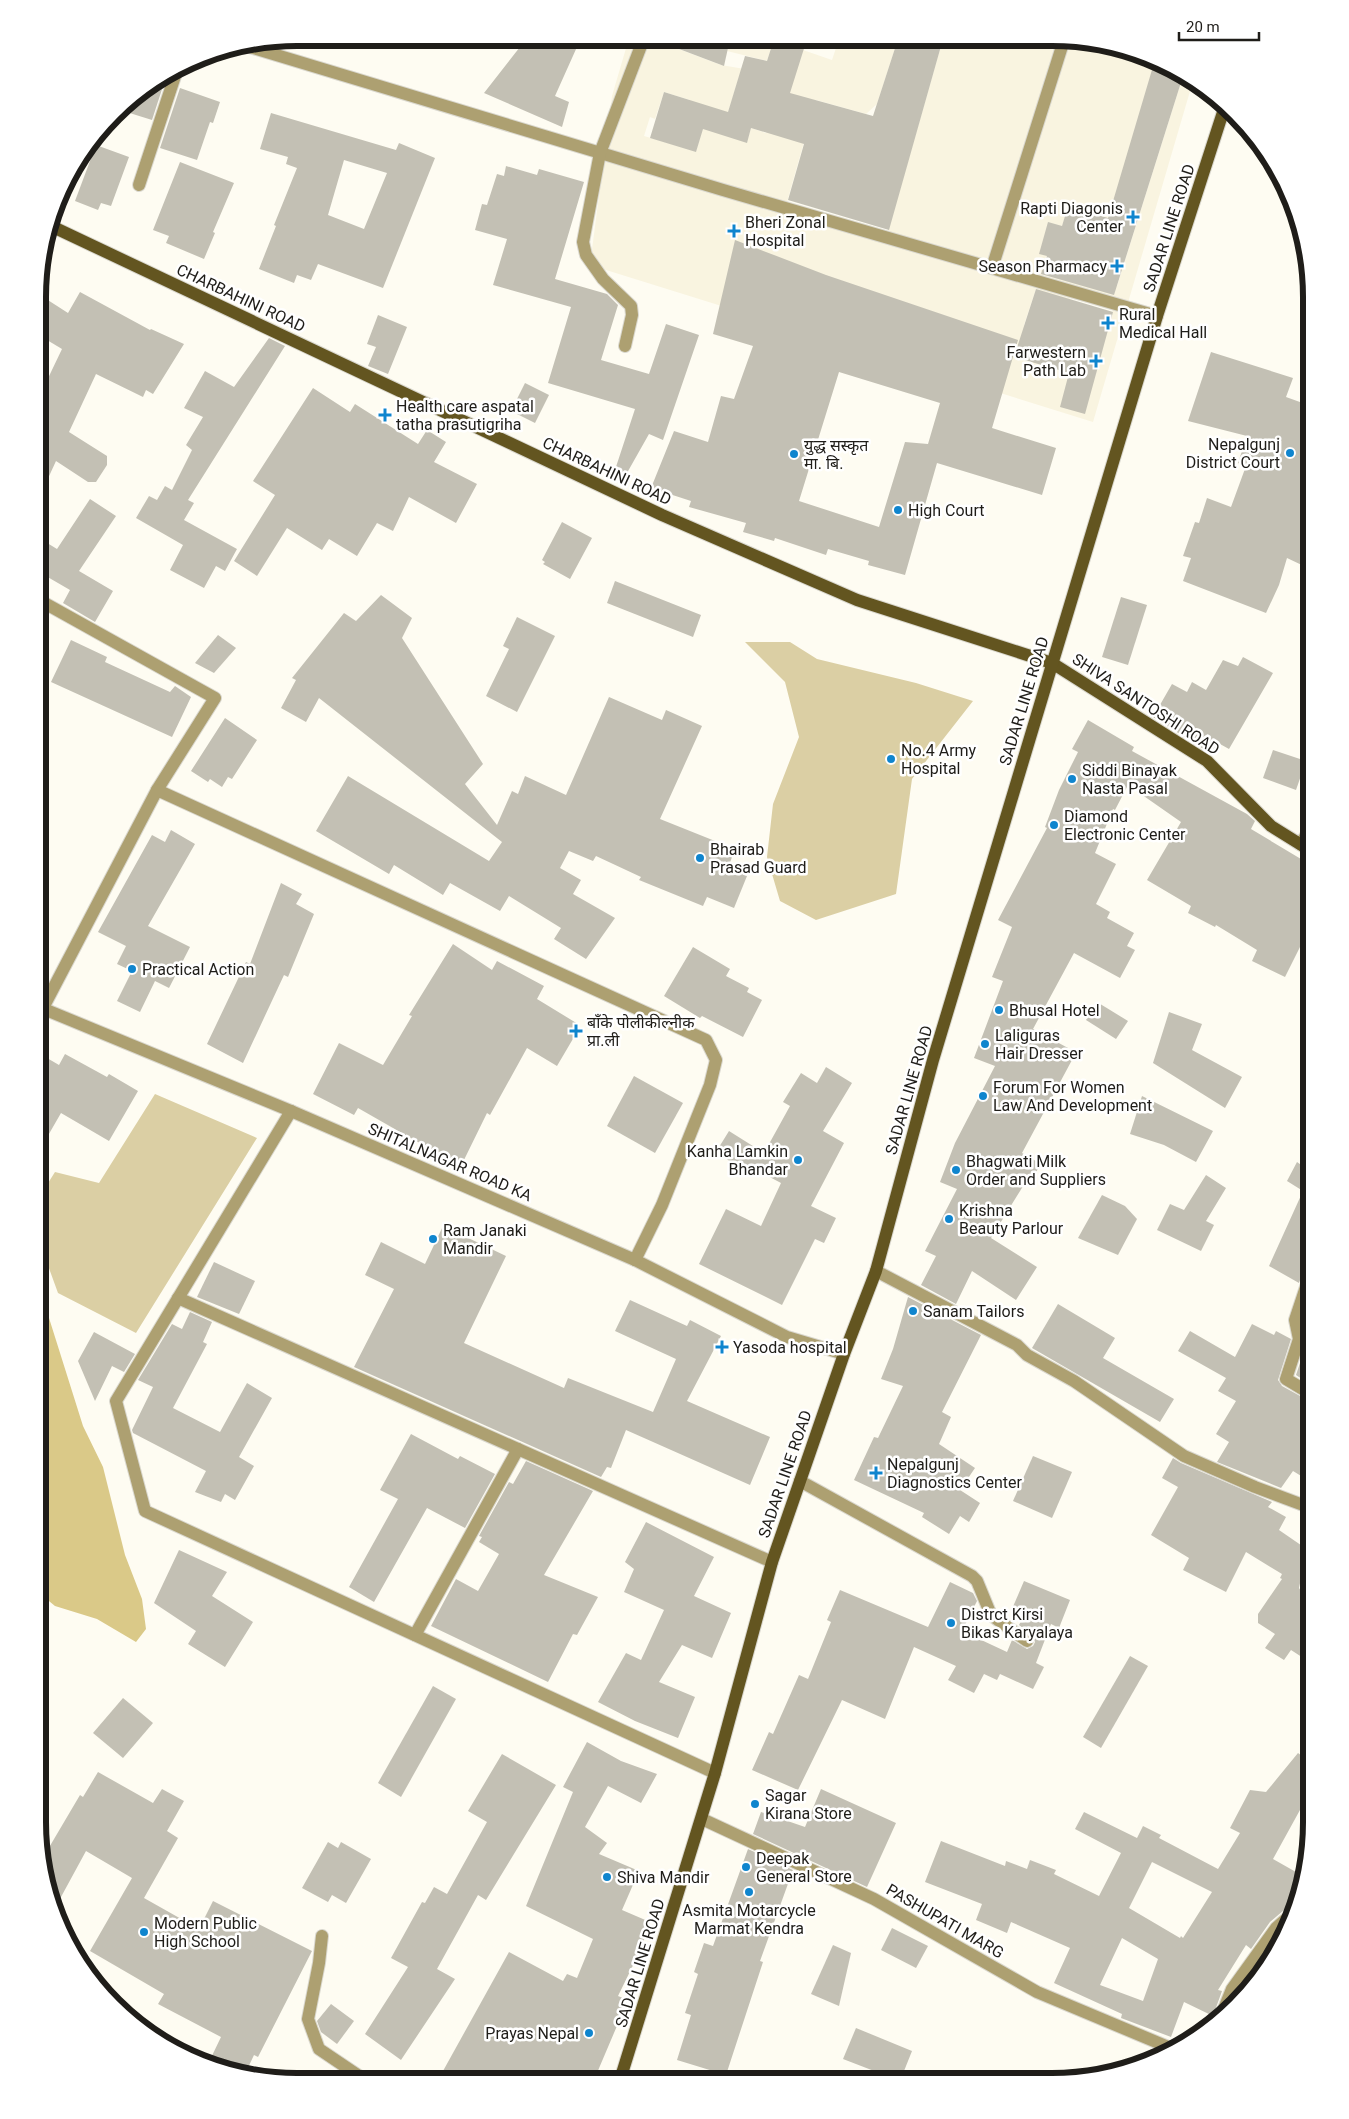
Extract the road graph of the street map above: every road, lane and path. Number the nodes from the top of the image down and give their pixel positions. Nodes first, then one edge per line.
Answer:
1 (641, 46) edge
2 (1062, 47) edge
3 (258, 49) edge
4 (174, 79) edge
5 (1223, 114) edge
6 (600, 153) junction
7 (139, 185) dead end
8 (56, 229) edge
9 (992, 268) junction
10 (1157, 316) junction
11 (625, 346) dead end
12 (46, 604) edge
13 (1052, 663) junction
14 (157, 790) junction
15 (1303, 846) edge
16 (46, 998) edge
17 (46, 1009) edge
18 (291, 1111) junction
19 (635, 1260) junction
20 (876, 1271) junction
21 (1303, 1295) edge
22 (178, 1298) junction
23 (844, 1354) junction
24 (1303, 1389) edge
25 (518, 1449) junction
26 (800, 1481) junction
27 (1303, 1505) edge
28 (772, 1562) junction
29 (415, 1635) junction
30 (1027, 1641) dead end
31 (715, 1773) junction
32 (702, 1819) junction
33 (1282, 1923) edge
34 (322, 1936) dead end
35 (1227, 2001) edge
36 (1165, 2046) edge
37 (355, 2073) edge
38 (622, 2073) edge

1 - 6 street
2 - 9 street
3 - 6 street
4 - 7 street
5 - 10 main road, SADAR LINE ROAD
6 - 9 street
6 - 11 street
8 - 13 main road, CHARBAHINI ROAD
9 - 10 street
10 - 13 main road, SADAR LINE ROAD
12 - 14 street
13 - 15 main road, SHIVA SANTOSHI ROAD
13 - 20 main road, SADAR LINE ROAD
14 - 16 street
14 - 19 street
17 - 18 street, SHITALNAGAR ROAD KA
18 - 19 street, SHITALNAGAR ROAD KA
18 - 22 street
19 - 23 street, SHITALNAGAR ROAD KA
20 - 23 main road, SADAR LINE ROAD
20 - 27 street
21 - 24 street
22 - 25 street
22 - 29 street
23 - 26 main road, SADAR LINE ROAD
25 - 28 street
25 - 29 street
26 - 28 main road, SADAR LINE ROAD
26 - 30 street
28 - 31 main road, SADAR LINE ROAD
29 - 31 street
31 - 32 main road, SADAR LINE ROAD
32 - 36 street, PASHUPATI MARG
32 - 38 main road, SADAR LINE ROAD
33 - 35 street
34 - 37 street

